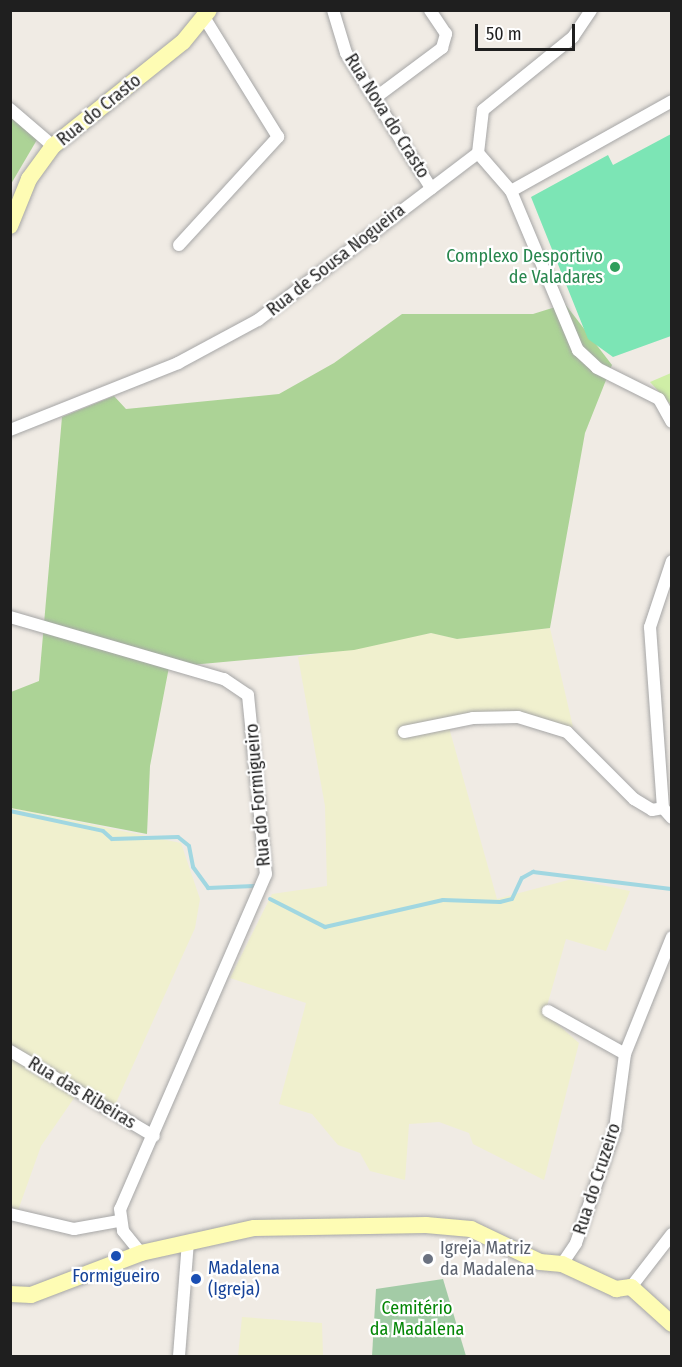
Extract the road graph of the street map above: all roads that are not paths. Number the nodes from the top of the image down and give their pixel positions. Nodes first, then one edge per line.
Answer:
1 (333, 10) edge
2 (430, 10) edge
3 (591, 10) edge
4 (207, 15) edge
5 (375, 99) junction
6 (672, 101) edge
7 (10, 109) edge
8 (53, 146) junction
9 (478, 153) junction
10 (431, 188) junction
11 (511, 191) junction
12 (10, 226) edge
13 (179, 245) dead end
14 (672, 422) edge
15 (10, 430) edge
16 (672, 561) edge
17 (10, 617) edge
18 (404, 732) dead end
19 (667, 813) edge
20 (672, 937) edge
21 (549, 1011) dead end
22 (10, 1051) edge
23 (625, 1054) junction
24 (153, 1136) junction
25 (10, 1214) edge
26 (119, 1221) junction
27 (672, 1234) edge
28 (188, 1242) junction
29 (141, 1253) junction
30 (562, 1264) junction
31 (630, 1287) junction
32 (10, 1294) edge
33 (672, 1324) edge
34 (179, 1356) edge

1 - 5 street, Rua Nova do Crasto
2 - 5 street
3 - 9 street
4 - 8 street, Rua do Crasto
4 - 13 street
5 - 10 street, Rua Nova do Crasto
6 - 11 street
7 - 8 street
8 - 12 street, Rua do Crasto
9 - 10 street, Rua de Sousa Nogueira
9 - 11 street
10 - 15 street, Rua de Sousa Nogueira
11 - 14 street
16 - 19 street
17 - 24 street, Rua do Formigueiro
18 - 19 street
20 - 23 street, Rua do Cruzeiro
21 - 23 street
22 - 24 street, Rua das Ribeiras
23 - 30 street, Rua do Cruzeiro
24 - 26 street, Rua do Formigueiro
25 - 26 street
26 - 29 street
27 - 31 street
28 - 29 street
28 - 30 street
28 - 34 street
29 - 32 street
30 - 31 street
31 - 33 street

